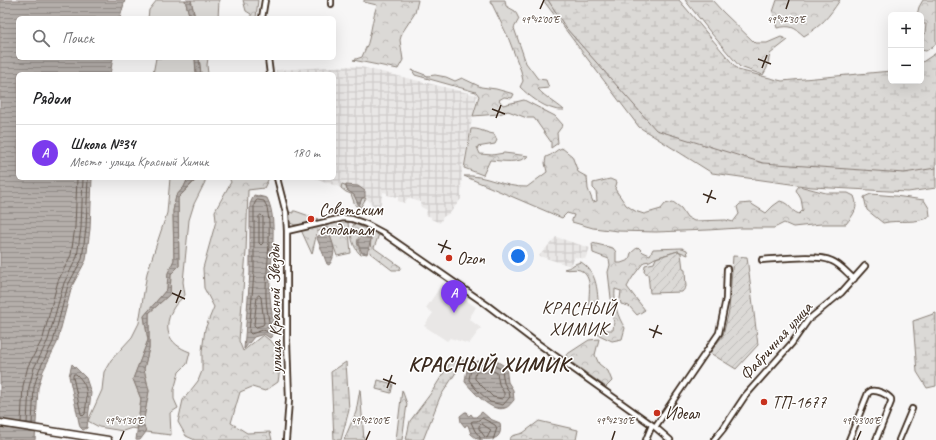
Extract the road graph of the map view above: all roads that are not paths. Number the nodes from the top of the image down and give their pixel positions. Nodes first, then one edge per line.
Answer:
1 (265, 0) edge
2 (262, 16) edge
3 (268, 60) edge
4 (270, 72) edge
5 (278, 180) edge
6 (287, 231) junction
7 (762, 260) dead end
8 (865, 266) dead end
9 (727, 269) dead end
10 (854, 279) junction
11 (912, 409) dead end
12 (0, 423) edge
13 (653, 426) junction
14 (108, 440) edge
15 (286, 440) edge
16 (646, 440) edge
17 (670, 440) edge
18 (714, 440) edge
19 (849, 440) edge
20 (876, 440) edge
21 (900, 440) edge

1 - 2 street
3 - 4 street
5 - 6 street, улица Красной Звезды
6 - 13 street
6 - 15 street, улица Красной Звезды
7 - 10 street
8 - 10 street, Фабричная улица
9 - 13 street
10 - 18 street, Фабричная улица
11 - 21 street
12 - 14 main road
13 - 16 street
13 - 17 street
19 - 20 street

